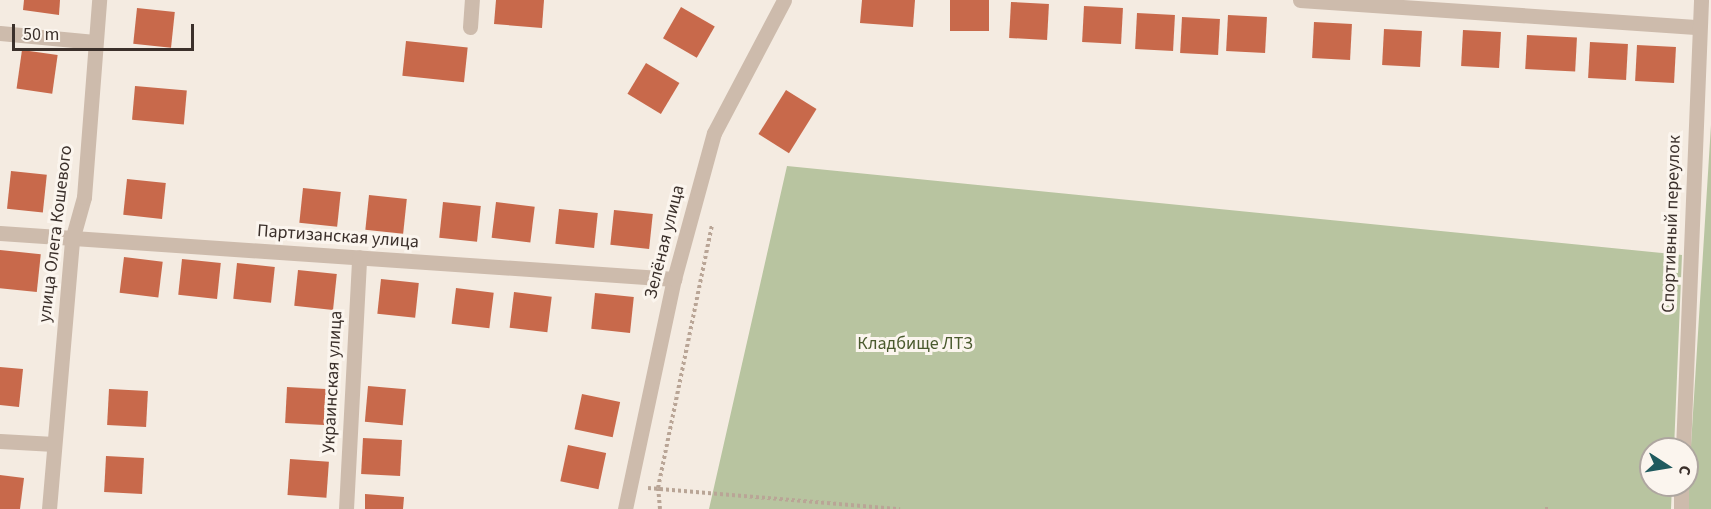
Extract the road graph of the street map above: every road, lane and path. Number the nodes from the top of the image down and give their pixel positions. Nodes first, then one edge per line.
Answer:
1 (99, 0) edge
2 (472, 0) edge
3 (784, 0) edge
4 (1300, 0) edge
5 (1701, 0) edge
6 (470, 27) dead end
7 (1699, 27) junction
8 (0, 33) edge
9 (95, 42) junction
10 (714, 215) dead end
11 (0, 233) edge
12 (72, 240) junction
13 (358, 257) junction
14 (674, 279) junction
15 (1683, 437) edge
16 (0, 441) edge
17 (54, 444) junction
18 (629, 486) junction
19 (658, 488) junction
20 (49, 509) edge
21 (346, 509) edge
22 (625, 509) edge
23 (660, 509) edge
24 (900, 509) edge

1 - 9 street, улица Олега Кошевого
2 - 6 street
3 - 14 street, Зелёная улица
4 - 7 street
5 - 7 street, Спортивный переулок
7 - 15 street, Спортивный переулок
8 - 9 street
9 - 12 street, улица Олега Кошевого
10 - 19 path
11 - 12 street, Партизанская улица
12 - 13 street, Партизанская улица
12 - 17 street, улица Олега Кошевого
13 - 14 street, Партизанская улица
13 - 21 street, Украинская улица
14 - 18 street, Зелёная улица
16 - 17 street
17 - 20 street, улица Олега Кошевого
18 - 19 path
18 - 22 street, Зелёная улица
19 - 23 path
19 - 24 path

